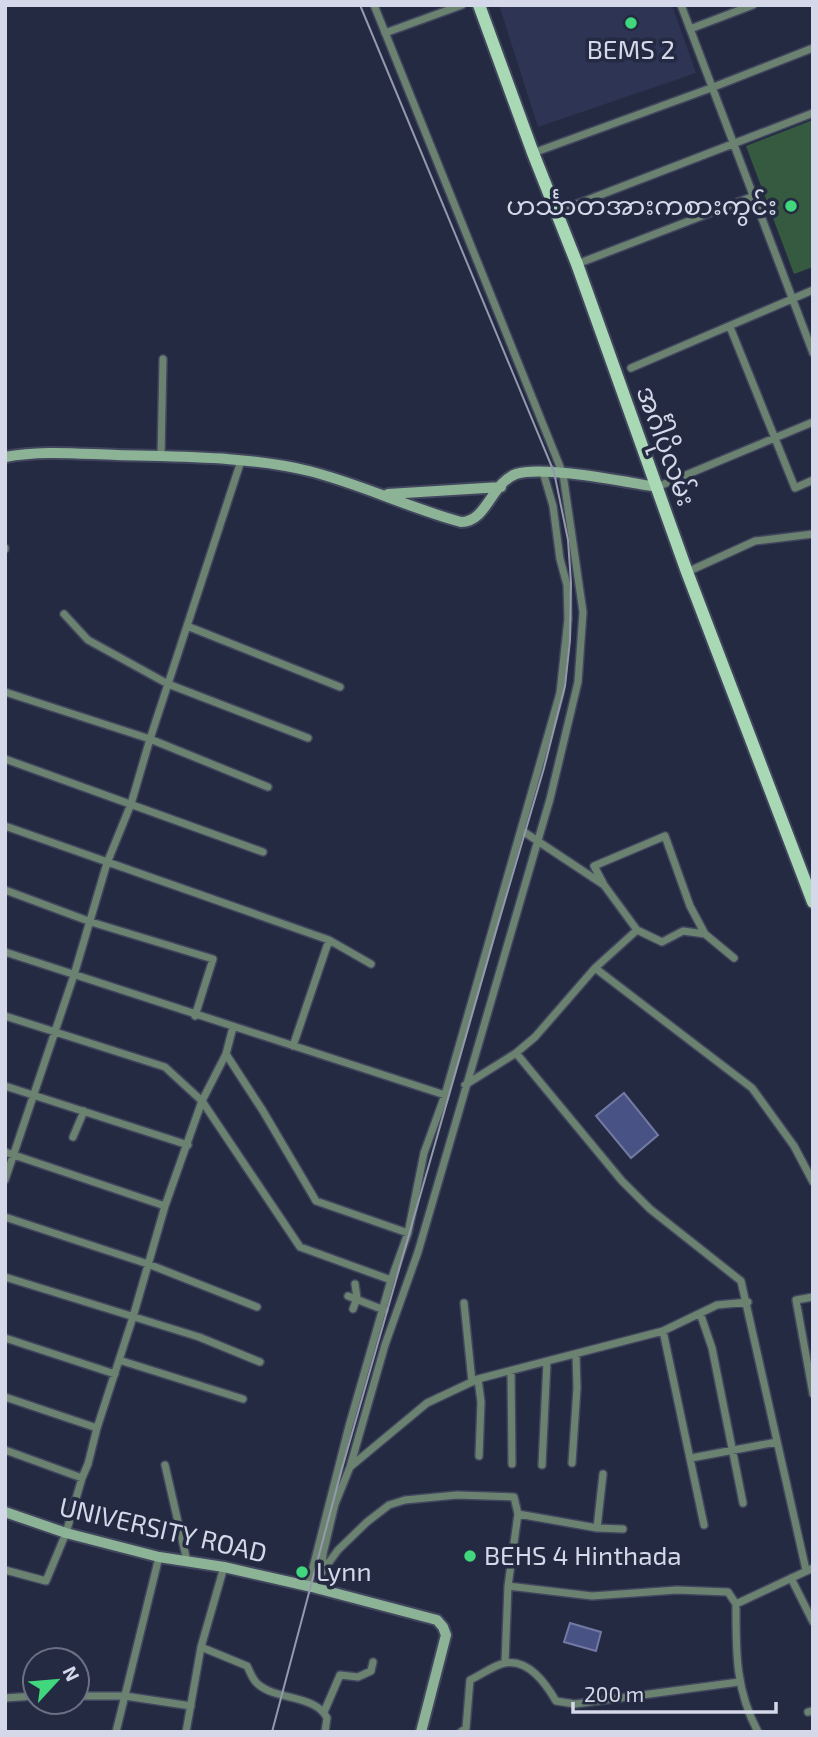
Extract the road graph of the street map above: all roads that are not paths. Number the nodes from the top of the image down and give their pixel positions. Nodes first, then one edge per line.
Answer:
1 (374, 5) edge
2 (462, 5) edge
3 (479, 5) edge
4 (681, 5) edge
5 (753, 5) edge
6 (690, 29) junction
7 (386, 33) junction
8 (813, 48) edge
9 (711, 88) junction
10 (813, 113) edge
11 (734, 143) junction
12 (533, 153) junction
13 (754, 196) junction
14 (556, 212) junction
15 (577, 264) junction
16 (813, 290) edge
17 (792, 299) junction
18 (730, 327) junction
19 (813, 353) edge
20 (163, 359) dead end
21 (631, 368) dead end
22 (813, 422) edge
23 (776, 437) junction
24 (161, 456) junction
25 (5, 457) edge
26 (241, 461) junction
27 (543, 472) junction
28 (564, 474) junction
29 (813, 481) edge
30 (501, 487) junction
31 (657, 487) junction
32 (383, 494) junction
33 (813, 534) edge
34 (687, 572) junction
35 (64, 614) dead end
36 (187, 626) junction
37 (168, 684) junction
38 (340, 687) dead end
39 (5, 692) edge
40 (309, 738) dead end
41 (150, 739) junction
42 (5, 759) edge
43 (268, 787) dead end
44 (131, 804) junction
45 (5, 826) edge
46 (521, 830) junction
47 (538, 841) junction
48 (263, 852) dead end
49 (107, 863) junction
50 (604, 885) junction
51 (5, 890) edge
52 (813, 902) edge
53 (91, 922) junction
54 (637, 930) junction
55 (705, 934) junction
56 (329, 940) junction
57 (5, 952) edge
58 (734, 958) dead end
59 (371, 964) dead end
60 (595, 968) junction
61 (74, 975) junction
62 (5, 1016) edge
63 (195, 1016) junction
64 (233, 1027) junction
65 (55, 1033) junction
66 (293, 1046) junction
67 (516, 1053) junction
68 (226, 1054) junction
69 (466, 1085) junction
70 (5, 1086) edge
71 (34, 1095) junction
72 (445, 1095) junction
73 (202, 1101) junction
74 (84, 1111) junction
75 (73, 1137) dead end
76 (188, 1145) junction
77 (9, 1153) edge
78 (812, 1179) edge
79 (5, 1180) edge
80 (165, 1206) junction
81 (5, 1217) edge
82 (408, 1233) junction
83 (148, 1264) junction
84 (5, 1277) edge
85 (391, 1280) junction
86 (355, 1284) dead end
87 (348, 1296) dead end
88 (813, 1297) edge
89 (357, 1298) junction
90 (748, 1301) junction
91 (464, 1303) dead end
92 (257, 1307) dead end
93 (353, 1309) dead end
94 (384, 1310) junction
95 (700, 1313) junction
96 (133, 1317) junction
97 (663, 1331) junction
98 (5, 1338) edge
99 (576, 1354) junction
100 (119, 1360) junction
101 (260, 1362) dead end
102 (547, 1363) junction
103 (511, 1371) junction
104 (115, 1374) junction
105 (475, 1380) junction
106 (813, 1394) edge
107 (5, 1397) edge
108 (243, 1399) dead end
109 (97, 1428) junction
110 (777, 1442) junction
111 (5, 1450) edge
112 (734, 1451) junction
113 (479, 1456) dead end
114 (691, 1458) junction
115 (572, 1463) dead end
116 (512, 1464) dead end
117 (165, 1465) dead end
118 (542, 1465) dead end
119 (351, 1467) junction
120 (603, 1474) dead end
121 (82, 1478) junction
122 (743, 1503) dead end
123 (5, 1511) edge
124 (518, 1514) junction
125 (704, 1525) dead end
126 (597, 1528) junction
127 (622, 1529) dead end
128 (66, 1533) junction
129 (159, 1557) junction
130 (187, 1561) junction
131 (224, 1567) junction
132 (809, 1569) edge
133 (5, 1570) edge
134 (322, 1572) junction
135 (791, 1578) junction
136 (508, 1586) junction
137 (312, 1588) junction
138 (736, 1604) junction
139 (813, 1622) edge
140 (201, 1647) junction
141 (373, 1662) dead end
142 (505, 1663) junction
143 (739, 1682) junction
144 (91, 1696) edge
145 (125, 1696) junction
146 (191, 1706) junction
147 (324, 1712) junction
148 (116, 1732) edge
149 (186, 1732) edge
150 (325, 1732) edge
151 (421, 1732) edge
152 (461, 1732) edge
153 (758, 1732) edge

1 - 7 street
2 - 7 street
3 - 12 main road, အင်္ဂါပိုလမ်း
4 - 6 street
5 - 6 street
6 - 9 street
7 - 28 street
8 - 9 street
9 - 11 street
9 - 12 street
10 - 11 street
11 - 13 street
11 - 14 street
12 - 14 main road, အင်္ဂါပိုလမ်း
13 - 15 street
13 - 17 street
14 - 15 main road, အင်္ဂါပိုလမ်း
15 - 31 main road, အင်္ဂါပိုလမ်း
16 - 17 street
17 - 18 street
17 - 19 street
18 - 21 street
18 - 23 street
20 - 24 street
22 - 23 street
23 - 29 street
23 - 31 street
24 - 25 main road
24 - 26 main road
26 - 32 main road
26 - 36 street
27 - 28 main road
27 - 30 main road
27 - 46 street
28 - 31 main road
28 - 47 street
30 - 32 main road
30 - 32 main road
31 - 34 main road, အင်္ဂါပိုလမ်း
33 - 34 street
34 - 52 main road, အင်္ဂါပိုလမ်း
35 - 37 street
36 - 37 street
36 - 38 street
37 - 40 street
37 - 41 street
39 - 41 street
41 - 43 street
41 - 44 street
42 - 44 street
44 - 48 street
44 - 49 street
45 - 49 street
46 - 47 street
46 - 72 street
47 - 50 street
47 - 69 street
49 - 53 street
49 - 56 street
50 - 54 street
50 - 55 street
51 - 53 street
53 - 61 street
53 - 63 street
54 - 55 street
54 - 60 street
55 - 58 street
56 - 59 street
56 - 66 street
57 - 61 street
60 - 67 street
60 - 78 street
61 - 63 street
61 - 65 street
62 - 65 street
63 - 64 street
64 - 66 street
64 - 68 street
65 - 71 street
65 - 73 street
66 - 72 street
67 - 69 street
67 - 90 street
68 - 73 street
68 - 82 street
69 - 119 street
70 - 71 street
71 - 74 street
71 - 77 street
72 - 82 street
73 - 76 street
73 - 85 street
74 - 75 street
74 - 76 street
76 - 80 street
77 - 79 street
77 - 80 street
80 - 83 street
81 - 83 street
82 - 85 street
83 - 92 street
83 - 96 street
84 - 96 street
85 - 94 street
86 - 89 street
87 - 89 street
88 - 106 street
89 - 93 street
89 - 94 street
90 - 95 street
90 - 110 street
91 - 105 street
94 - 137 street
95 - 97 street
95 - 112 street
96 - 100 street
96 - 101 street
97 - 99 street
97 - 114 street
98 - 104 street
99 - 102 street
99 - 115 street
100 - 104 street
100 - 108 street
102 - 103 street
102 - 118 street
103 - 105 street
103 - 116 street
104 - 109 street
105 - 113 street
105 - 119 street
107 - 109 street
109 - 121 street
110 - 112 street
110 - 132 street
111 - 121 street
112 - 114 street
112 - 122 street
114 - 125 street
117 - 130 street
119 - 134 street
120 - 126 street
121 - 128 street
123 - 128 main road, UNIVERSITY ROAD
124 - 126 street
124 - 134 street
124 - 136 street
126 - 127 street
128 - 129 main road, UNIVERSITY ROAD
128 - 133 street
129 - 130 main road, UNIVERSITY ROAD
129 - 145 street
130 - 131 main road, UNIVERSITY ROAD
131 - 137 main road, UNIVERSITY ROAD
131 - 140 street
132 - 135 street
134 - 137 street
135 - 138 street
135 - 139 street
136 - 138 street
136 - 142 street
137 - 151 main road, UNIVERSITY ROAD
138 - 143 street
140 - 146 street
140 - 147 street
141 - 147 street
142 - 143 street
142 - 152 street
143 - 153 street
144 - 145 street
145 - 146 street
145 - 148 street
146 - 149 street
147 - 150 street

